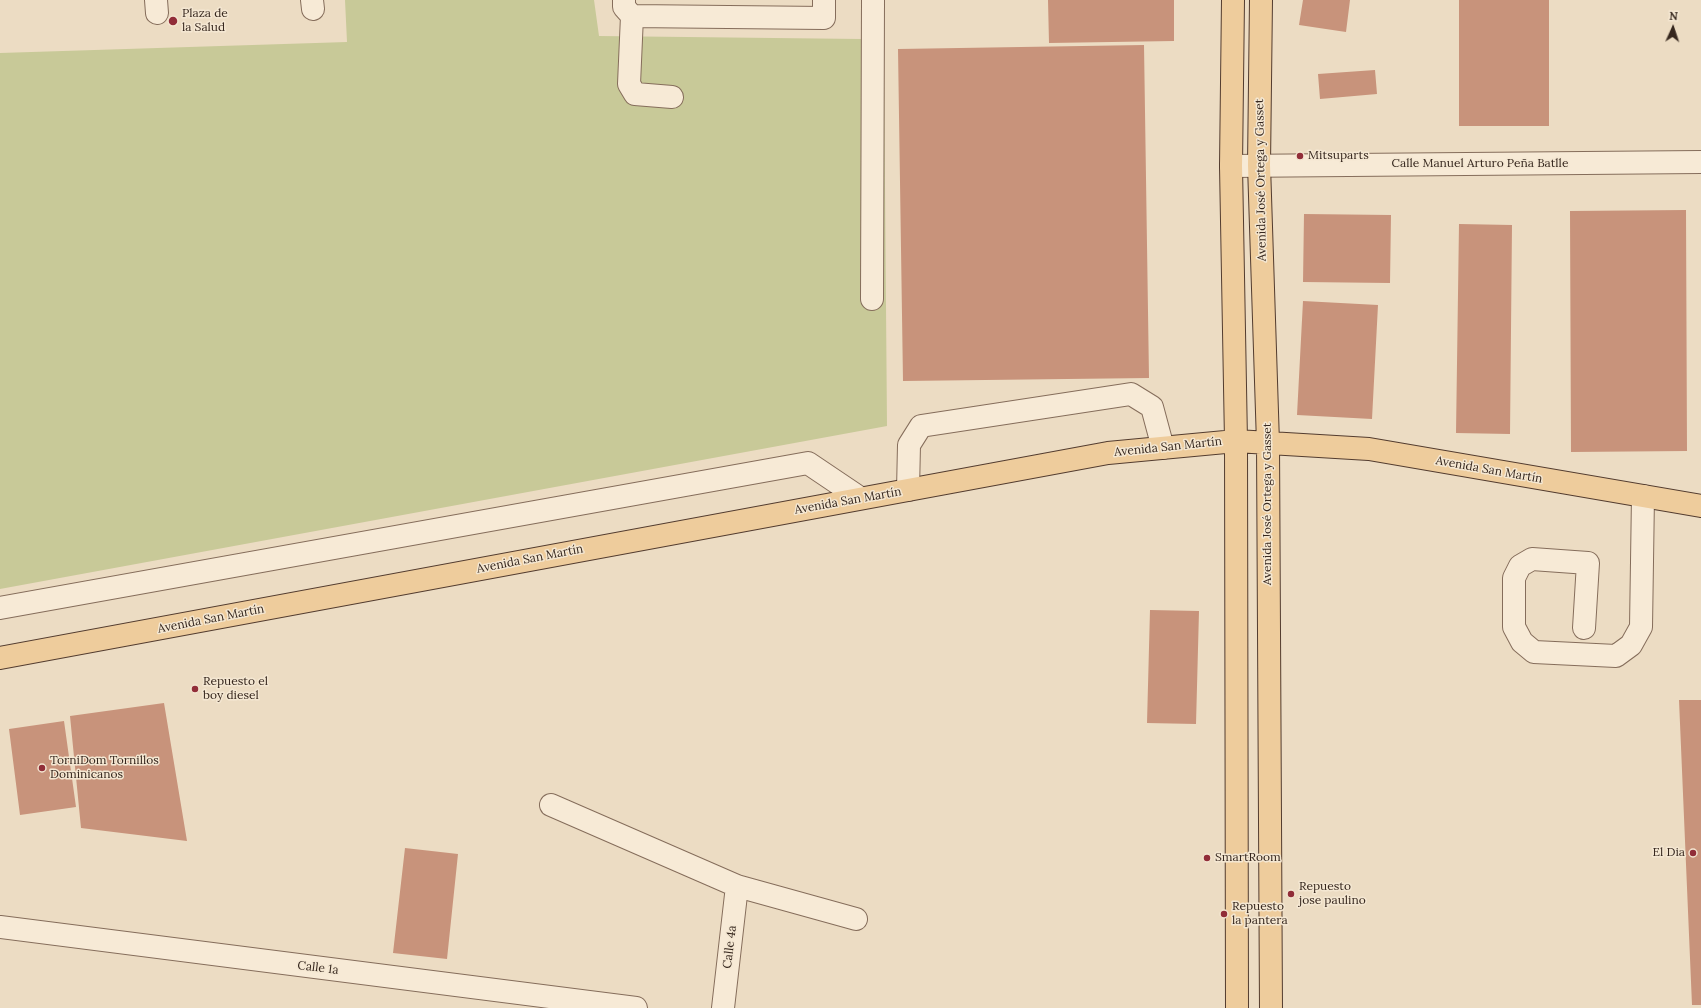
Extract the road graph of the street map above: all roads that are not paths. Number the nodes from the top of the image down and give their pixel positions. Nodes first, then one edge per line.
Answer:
1 (824, 0) edge
2 (873, 0) edge
3 (1233, 0) edge
4 (1261, 0) edge
5 (628, 8) edge
6 (672, 97) dead end
7 (1701, 162) edge
8 (1231, 166) junction
9 (1259, 166) junction
10 (872, 299) dead end
11 (1236, 441) junction
12 (1268, 443) junction
13 (1163, 448) junction
14 (908, 490) junction
15 (1643, 496) junction
16 (860, 498) junction
17 (1701, 506) edge
18 (0, 608) edge
19 (1584, 628) dead end
20 (0, 658) edge
21 (551, 805) dead end
22 (737, 886) junction
23 (856, 919) dead end
24 (0, 927) edge
25 (636, 1008) edge
26 (723, 1008) edge
27 (1237, 1008) edge
28 (1271, 1008) edge

1 - 5 street
2 - 10 street
3 - 8 main road
4 - 9 main road, Avenida José Ortega y Gasset
5 - 6 street
7 - 9 street, Calle Manuel Arturo Peña Batlle
8 - 9 street, Calle Manuel Arturo Peña Batlle
8 - 11 main road
9 - 12 main road, Avenida José Ortega y Gasset
11 - 12 main road, Avenida San Martín
11 - 13 main road, Avenida San Martín
11 - 27 main road
12 - 15 main road, Avenida San Martín
12 - 28 main road, Avenida José Ortega y Gasset
13 - 14 main road, Avenida San Martín
13 - 14 street
14 - 16 main road, Avenida San Martín
15 - 17 main road, Avenida San Martín
15 - 19 street
16 - 18 street
16 - 20 main road, Avenida San Martín
21 - 22 street
22 - 23 street
22 - 26 street, Calle 4a
24 - 25 street, Calle 1a

